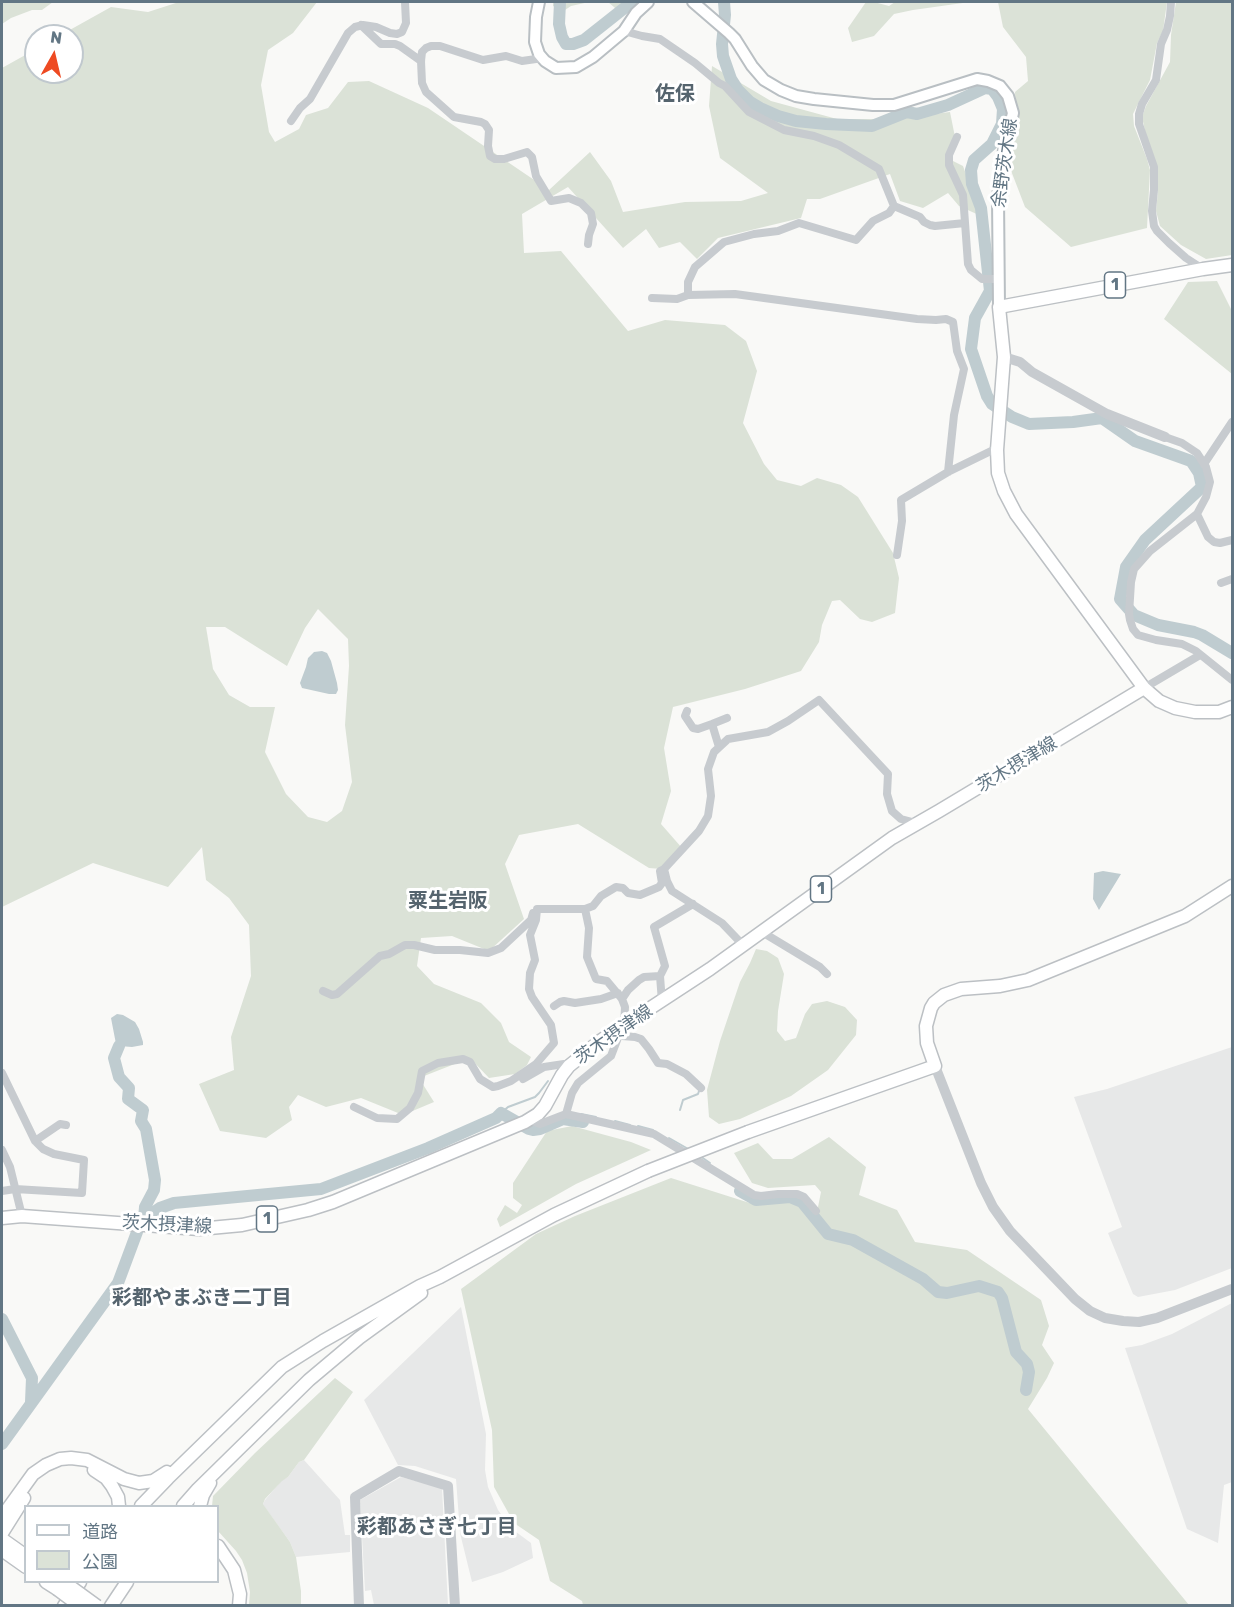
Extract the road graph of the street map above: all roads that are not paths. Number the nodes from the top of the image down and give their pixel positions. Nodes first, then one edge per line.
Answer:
1 (405, 2) edge
2 (539, 2) edge
3 (648, 2) edge
4 (693, 2) edge
5 (1171, 2) edge
6 (361, 26) junction
7 (624, 31) junction
8 (543, 58) junction
9 (421, 61) junction
10 (291, 121) dead end
11 (957, 137) dead end
12 (894, 206) junction
13 (965, 223) junction
14 (588, 244) dead end
15 (707, 256) junction
16 (690, 261) dead end
17 (1233, 266) edge
18 (1203, 269) junction
19 (999, 279) junction
20 (688, 295) junction
21 (652, 298) dead end
22 (999, 307) junction
23 (1004, 357) junction
24 (1233, 422) edge
25 (1166, 437) joint
26 (997, 450) junction
27 (1204, 464) junction
28 (948, 472) junction
29 (1197, 514) junction
30 (1233, 540) edge
31 (897, 555) dead end
32 (1233, 579) edge
33 (1221, 583) dead end
34 (1200, 655) junction
35 (1233, 680) edge
36 (1144, 688) junction
37 (1233, 707) edge
38 (687, 711) dead end
39 (727, 718) dead end
40 (712, 724) junction
41 (719, 747) junction
42 (916, 824) junction
43 (663, 869) junction
44 (1233, 886) edge
45 (693, 904) junction
46 (537, 909) junction
47 (585, 909) junction
48 (765, 931) junction
49 (742, 945) junction
50 (827, 974) dead end
51 (660, 976) junction
52 (323, 991) dead end
53 (620, 996) junction
54 (662, 1002) junction
55 (554, 1006) dead end
56 (619, 1034) junction
57 (569, 1066) junction
58 (934, 1066) junction
59 (2, 1073) edge
60 (520, 1076) junction
61 (701, 1088) dead end
62 (354, 1107) dead end
63 (566, 1114) junction
64 (525, 1122) junction
65 (66, 1125) dead end
66 (35, 1141) junction
67 (2, 1150) edge
68 (15, 1189) junction
69 (2, 1191) edge
70 (816, 1211) dead end
71 (22, 1216) junction
72 (2, 1218) edge
73 (440, 1277) junction
74 (1233, 1289) edge
75 (295, 1393) junction
76 (200, 1449) junction
77 (119, 1505) edge
78 (142, 1505) edge
79 (184, 1505) edge
80 (200, 1505) edge
81 (2, 1517) edge
82 (2, 1533) edge
83 (2, 1539) edge
84 (219, 1547) edge
85 (2, 1550) edge
86 (24, 1555) edge
87 (219, 1558) edge
88 (24, 1566) edge
89 (77, 1583) edge
90 (126, 1583) edge
91 (55, 1584) edge
92 (63, 1605) edge
93 (80, 1605) edge
94 (97, 1605) edge
95 (111, 1605) edge
96 (231, 1605) edge
97 (239, 1605) edge
98 (359, 1605) edge
99 (454, 1605) edge

1 - 6 street
2 - 8 main road
3 - 7 main road
4 - 19 main road, 余野茨木線
5 - 18 street
6 - 9 street
6 - 10 street
7 - 8 main road
7 - 12 street
8 - 9 street
9 - 14 street
11 - 13 street
12 - 13 street
12 - 15 street
13 - 19 street
15 - 16 street
15 - 20 street
17 - 18 main road, 1
18 - 22 main road, 1
19 - 22 main road, 余野茨木線
20 - 21 street
20 - 28 street
22 - 23 main road
23 - 25 street
23 - 26 main road
24 - 27 street
25 - 27 street
26 - 28 street
26 - 36 main road
27 - 29 street
28 - 31 street
29 - 30 street
29 - 34 street
32 - 33 street
34 - 35 street
34 - 36 street
36 - 37 main road
36 - 42 main road, 茨木摂津線 / 1
38 - 40 street
39 - 40 street
40 - 41 street
41 - 42 street
41 - 43 street
42 - 48 main road, 茨木摂津線 / 1
43 - 45 street
43 - 47 street
44 - 58 main road
45 - 49 street
45 - 51 street
46 - 47 street
46 - 52 street
46 - 60 street
47 - 53 street
48 - 49 main road, 茨木摂津線 / 1
48 - 50 street
49 - 54 main road, 茨木摂津線 / 1
51 - 53 street
51 - 54 street
53 - 55 street
53 - 56 street
54 - 56 main road, 茨木摂津線 / 1
56 - 57 main road, 茨木摂津線 / 1
56 - 61 street
56 - 63 street
57 - 60 street
57 - 64 main road, 茨木摂津線 / 1
58 - 73 main road, bridge
58 - 74 street
59 - 66 street
60 - 62 street
63 - 64 street
63 - 70 street
64 - 71 main road, 茨木摂津線 / 1
65 - 66 street
66 - 68 street
67 - 68 street
68 - 69 street
68 - 71 street
71 - 72 main road, 茨木摂津線 / 1
73 - 75 main road
73 - 76 main road
75 - 79 main road
75 - 80 main road
76 - 78 main road
76 - 81 main road
77 - 82 main road
83 - 86 main road
84 - 97 main road
85 - 88 main road
87 - 96 main road
89 - 92 main road
90 - 95 main road
91 - 93 main road, bridge
91 - 94 main road, bridge
98 - 99 street

